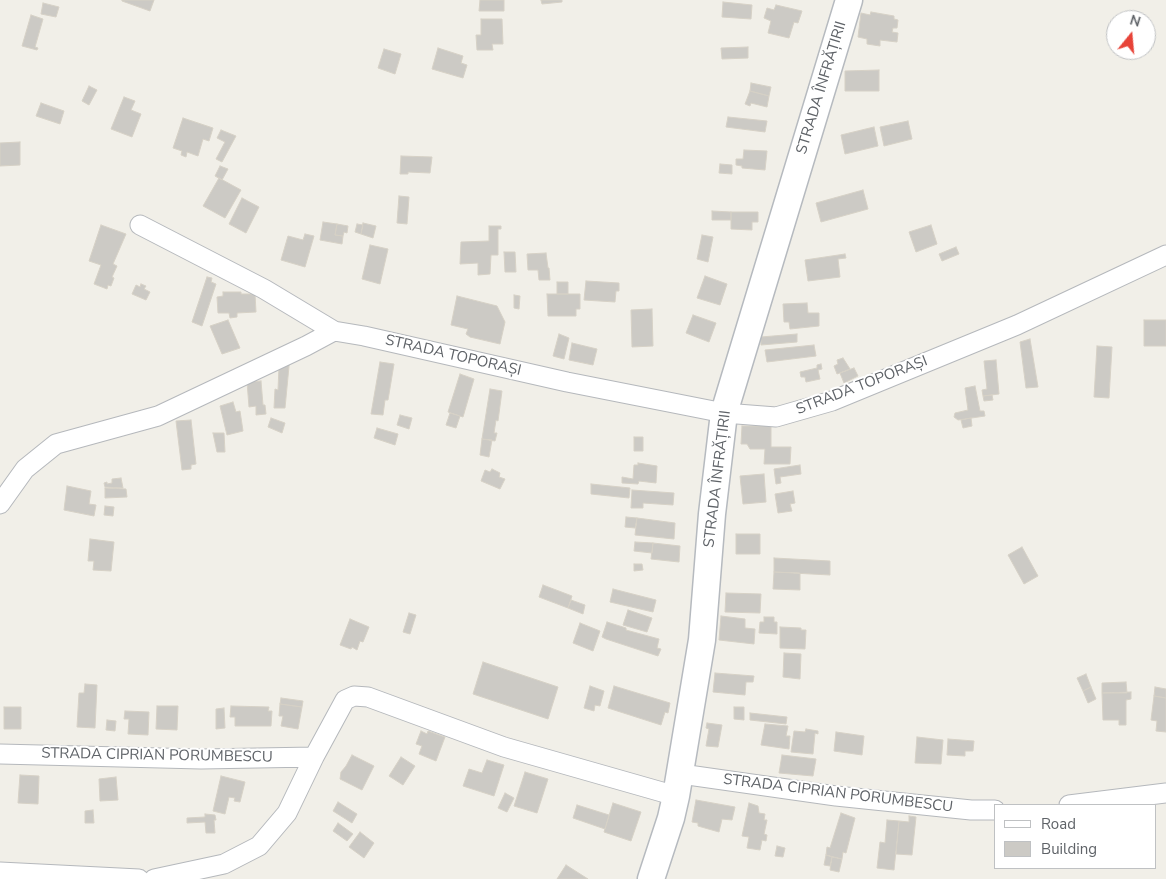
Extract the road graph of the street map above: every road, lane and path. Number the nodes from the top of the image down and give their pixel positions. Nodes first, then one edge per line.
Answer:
1 (849, 0) edge
2 (140, 225) dead end
3 (1166, 255) edge
4 (334, 331) junction
5 (724, 413) junction
6 (0, 504) edge
7 (0, 754) edge
8 (314, 757) junction
9 (678, 785) junction
10 (1166, 793) edge
11 (1076, 804) edge
12 (994, 810) edge
13 (0, 872) edge
14 (139, 879) edge
15 (154, 879) edge
16 (651, 879) edge

1 - 5 main road, STRADA ÎNFRĂȚIRII
2 - 4 street, STRADA TOPORAȘI
3 - 5 street, STRADA TOPORAȘI
4 - 5 street, STRADA TOPORAȘI
4 - 6 street
5 - 9 main road, STRADA ÎNFRĂȚIRII
7 - 8 street, STRADA CIPRIAN PORUMBESCU
8 - 9 street, STRADA CIPRIAN PORUMBESCU
8 - 15 street, STRADA CIPRIAN PORUMBESCU
9 - 12 street, STRADA CIPRIAN PORUMBESCU
9 - 16 main road, STRADA ÎNFRĂȚIRII
10 - 11 street
13 - 14 street

